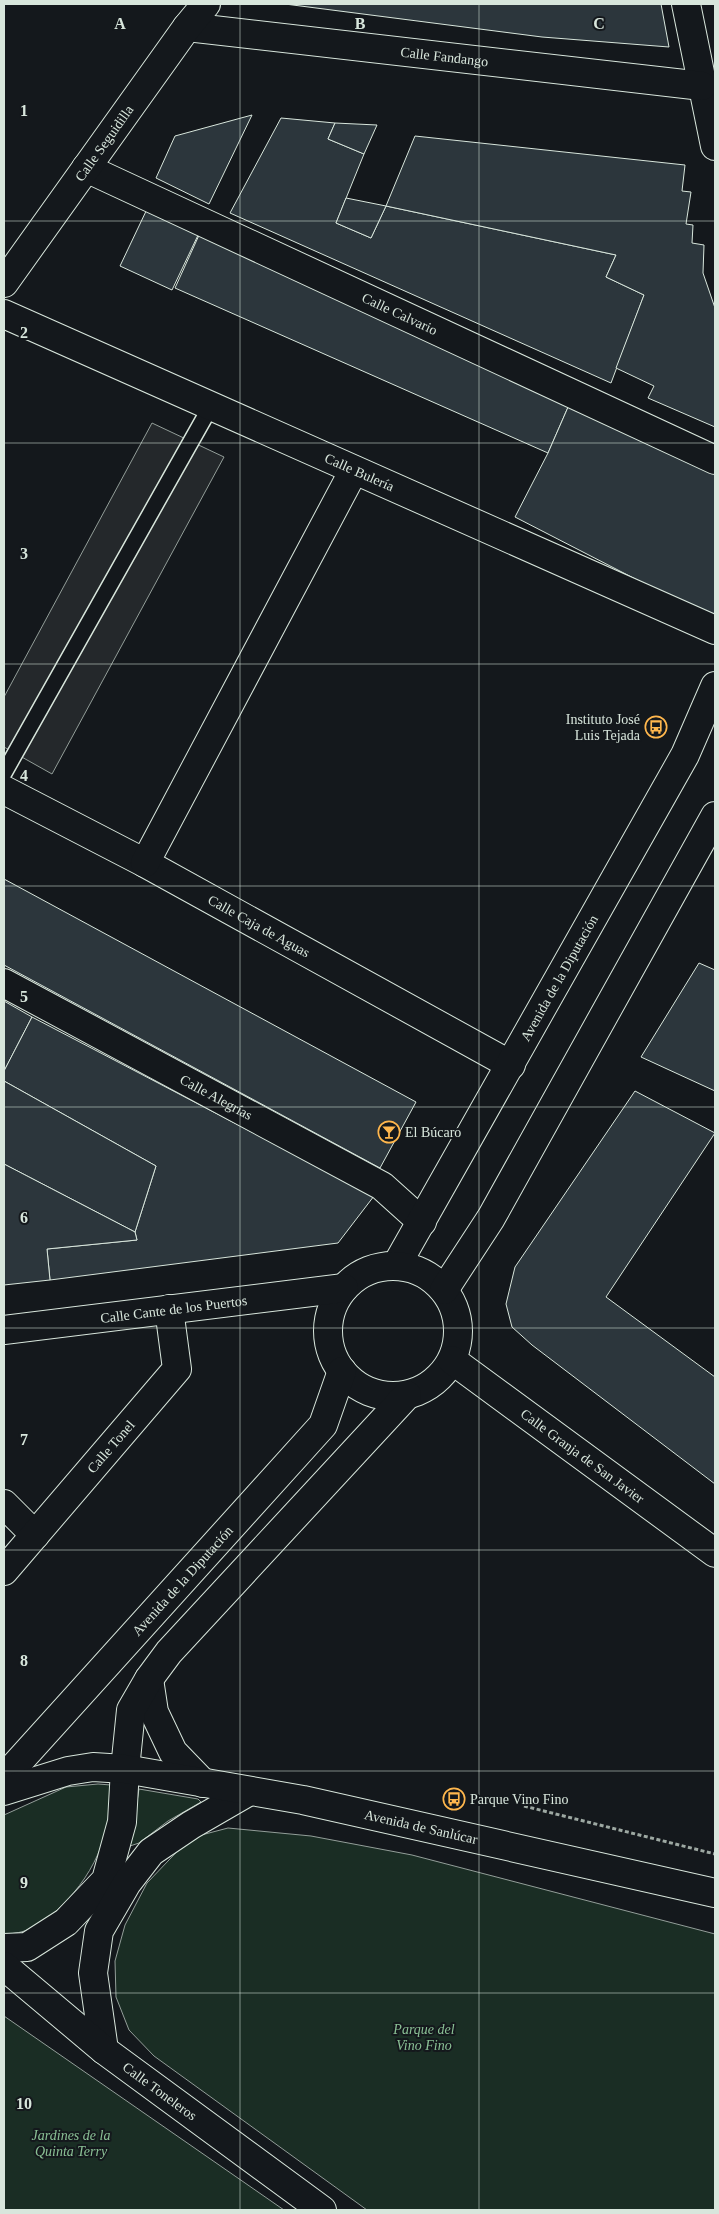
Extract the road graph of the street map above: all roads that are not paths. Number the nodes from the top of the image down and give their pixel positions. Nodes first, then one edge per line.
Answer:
1 (206, 4) edge
2 (686, 4) edge
3 (187, 27) junction
4 (702, 86) junction
5 (715, 146) edge
6 (86, 168) junction
7 (4, 283) edge
8 (4, 314) edge
9 (211, 406) junction
10 (715, 460) edge
11 (354, 470) junction
12 (715, 630) edge
13 (715, 686) edge
14 (4, 773) edge
15 (4, 790) edge
16 (715, 816) edge
17 (145, 863) junction
18 (4, 983) edge
19 (511, 1065) junction
20 (422, 1222) junction
21 (396, 1266) junction
22 (344, 1288) junction
23 (444, 1290) junction
24 (169, 1309) junction
25 (4, 1330) edge
26 (452, 1360) junction
27 (342, 1372) junction
28 (407, 1395) junction
29 (4, 1504) edge
30 (35, 1535) junction
31 (715, 1553) edge
32 (4, 1571) edge
33 (149, 1678) junction
34 (125, 1769) junction
35 (4, 1778) edge
36 (203, 1783) junction
37 (4, 1791) edge
38 (248, 1792) junction
39 (715, 1893) edge
40 (4, 1948) edge
41 (4, 1966) edge
42 (104, 2050) junction
43 (322, 2210) edge

1 - 3 street, Calle Seguidilla
2 - 4 street
3 - 4 street, Calle Fandango
3 - 6 street, Calle Seguidilla
4 - 5 street
6 - 7 street, Calle Seguidilla
6 - 10 street, Calle Calvario
8 - 9 street, Calle Bulería
9 - 11 street, Calle Bulería
9 - 14 lane
11 - 12 street, Calle Bulería
11 - 17 street
13 - 19 street, Avenida de la Diputación
15 - 17 street, Calle Caja de Aguas
16 - 23 street
17 - 19 street, Calle Caja de Aguas
18 - 20 street, Calle Alegrías
19 - 20 street, Avenida de la Diputación
20 - 21 street, Avenida de la Diputación
21 - 22 street
21 - 23 street
22 - 24 street, Calle Cante de los Puertos
22 - 27 street
23 - 26 street
24 - 25 street, Calle Cante de los Puertos
24 - 30 street, Calle Tonel
26 - 28 street
26 - 31 street, Calle Granja de San Javier
27 - 28 street
27 - 35 street, Avenida de la Diputación
28 - 33 street
29 - 30 street
30 - 32 street, Calle Tonel
33 - 34 street
33 - 36 street
34 - 36 street, Avenida de Sanlúcar
34 - 37 street, Avenida de Sanlúcar
34 - 40 street
36 - 38 street, Avenida de Sanlúcar
38 - 39 street, Avenida de Sanlúcar
38 - 42 street
41 - 42 street, Calle Toneleros
42 - 43 street, Calle Toneleros

